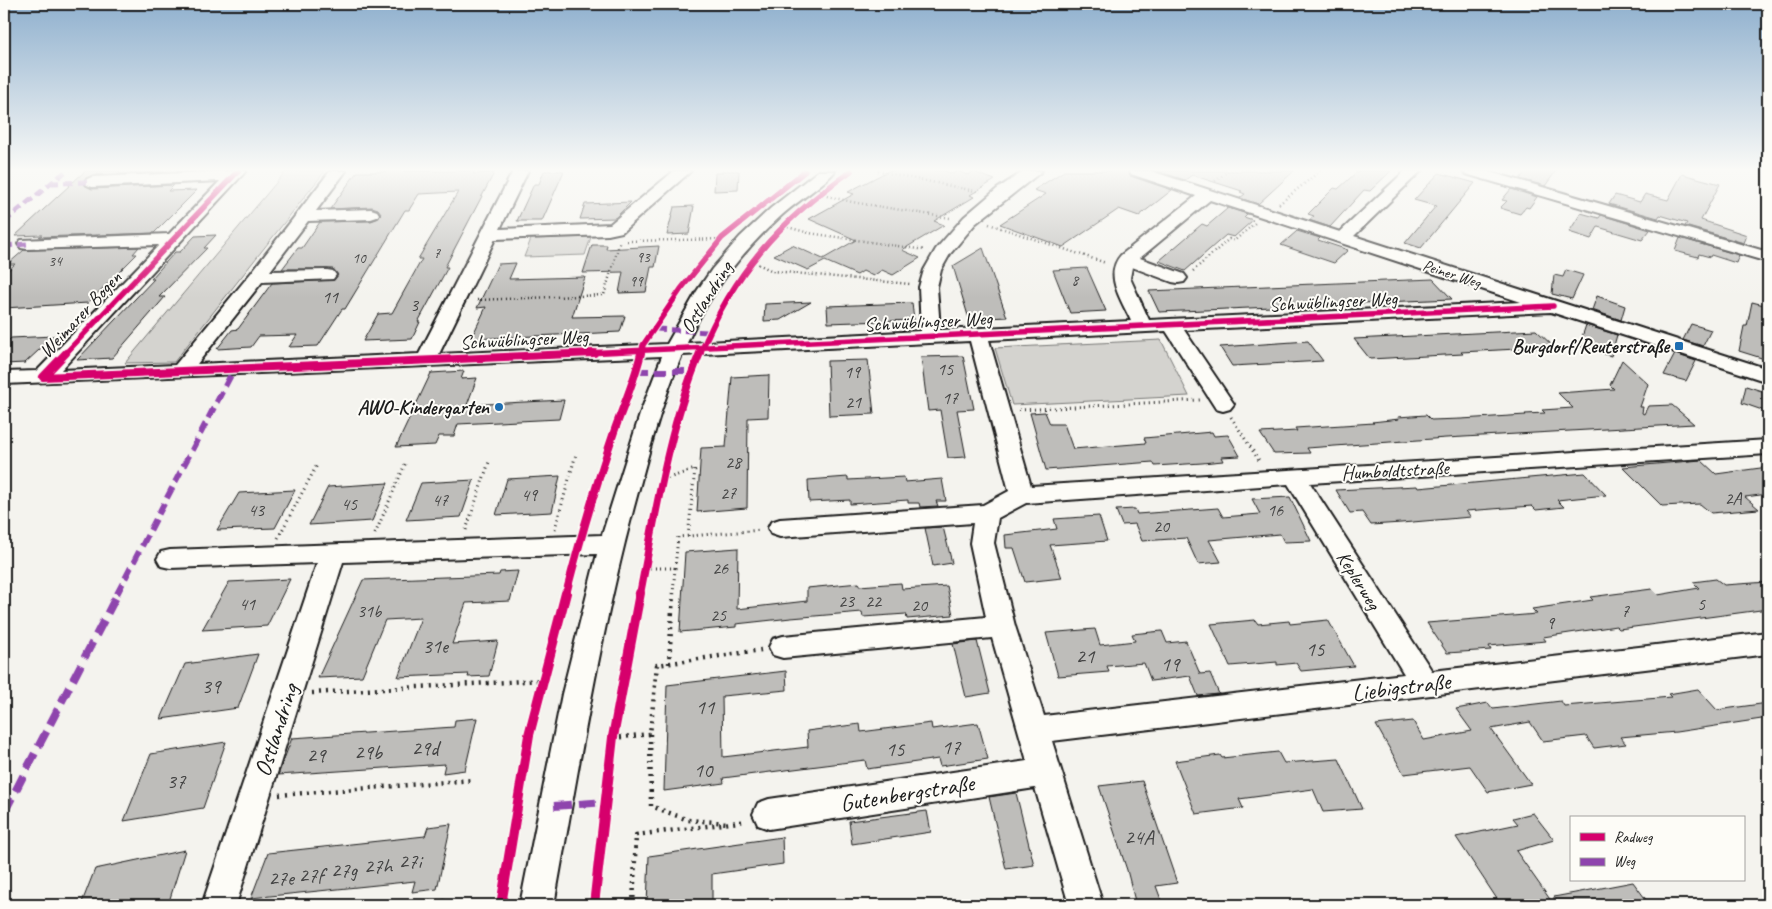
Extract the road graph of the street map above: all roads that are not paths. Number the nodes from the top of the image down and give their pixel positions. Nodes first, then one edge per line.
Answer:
1 (198, 213) edge
2 (307, 213) edge
3 (499, 213) edge
4 (635, 213) edge
5 (778, 213) edge
6 (979, 213) edge
7 (1185, 213) edge
8 (1268, 213) edge
9 (1369, 213) edge
10 (1629, 213) edge
11 (371, 214) dead end
12 (305, 216) junction
13 (489, 234) junction
14 (1343, 238) junction
15 (174, 239) junction
16 (27, 244) dead end
17 (1768, 257) edge
18 (1125, 264) junction
19 (328, 275) dead end
20 (1185, 275) road end
21 (257, 277) junction
22 (1553, 306) junction
23 (1172, 326) junction
24 (1143, 327) junction
25 (978, 335) junction
26 (931, 337) junction
27 (675, 349) junction
28 (426, 360) junction
29 (305, 365) joint
30 (181, 371) junction
31 (1768, 376) edge
32 (44, 377) junction
33 (4, 378) edge
34 (1222, 402) road end
35 (1768, 448) edge
36 (1282, 477) junction
37 (1022, 495) junction
38 (987, 513) junction
39 (780, 528) road end
40 (611, 544) junction
41 (333, 554) junction
42 (170, 559) dead end
43 (1002, 626) junction
44 (1768, 643) edge
45 (784, 647) road end
46 (1425, 684) junction
47 (1034, 730) junction
48 (1045, 772) junction
49 (770, 814) road end
50 (219, 905) edge
51 (537, 905) edge
52 (1086, 905) edge

1 - 15 street, Weimarer Bogen
2 - 12 street
3 - 13 street
4 - 13 street
5 - 27 street, Ostlandring
6 - 26 street
7 - 18 street
8 - 14 street, Peiner Weg
9 - 14 street
10 - 17 street
11 - 12 street
12 - 21 street
13 - 28 street
14 - 22 street, Peiner Weg
15 - 16 street, Weimarer Bogen
15 - 32 street, Weimarer Bogen
18 - 20 street
18 - 24 street
19 - 21 street
21 - 30 street
22 - 23 street, Schwüblingser Weg
22 - 31 street, Peiner Weg
23 - 24 street, Schwüblingser Weg
23 - 34 street
24 - 25 street, Schwüblingser Weg
25 - 26 street, Schwüblingser Weg
25 - 37 street
26 - 27 street, Schwüblingser Weg
27 - 28 street, Schwüblingser Weg
27 - 40 street, Ostlandring
28 - 29 street, Schwüblingser Weg
29 - 30 street, Weimarer Bogen
30 - 32 street, Weimarer Bogen
32 - 33 street
35 - 36 street, Humboldtstraße
36 - 37 street, Humboldtstraße
36 - 46 street, Keplerweg
37 - 38 street
38 - 39 street
38 - 43 street
40 - 41 street
40 - 51 street, Ostlandring
41 - 42 street
41 - 50 street, Ostlandring
43 - 45 street
43 - 47 street
44 - 46 street, Liebigstraße
46 - 47 street, Liebigstraße
47 - 48 street
48 - 49 street, Gutenbergstraße
48 - 52 street

